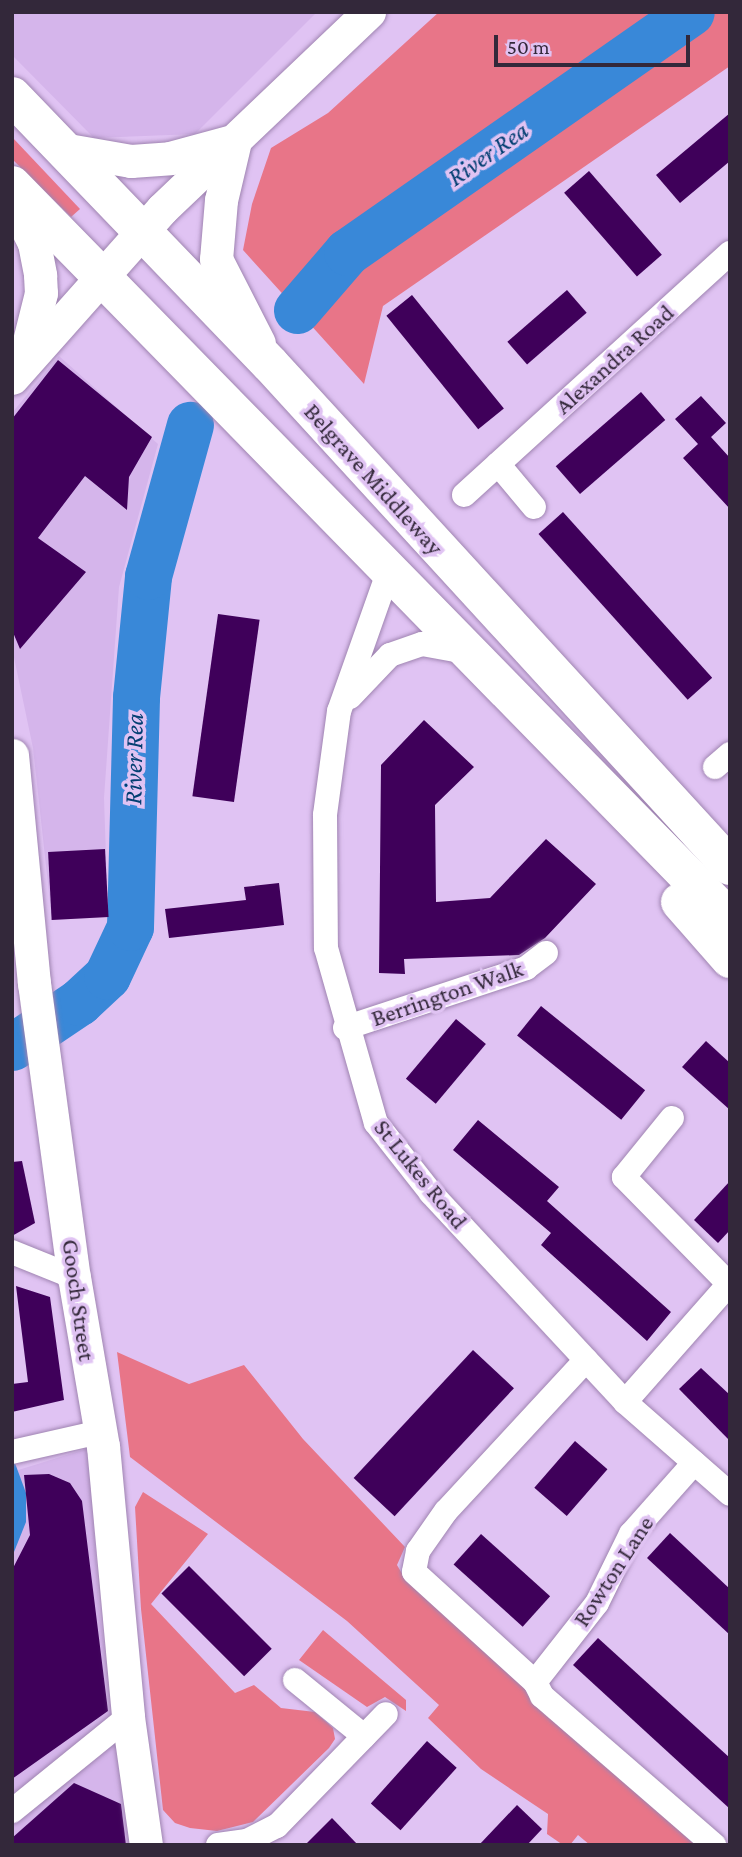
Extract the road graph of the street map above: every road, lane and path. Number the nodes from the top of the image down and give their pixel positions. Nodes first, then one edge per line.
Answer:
1 (369, 12) edge
2 (12, 96) edge
3 (235, 141) junction
4 (62, 149) junction
5 (12, 185) edge
6 (12, 200) edge
7 (142, 230) junction
8 (730, 253) edge
9 (101, 277) junction
10 (270, 364) junction
11 (18, 370) edge
12 (498, 464) junction
13 (464, 495) dead end
14 (534, 508) dead end
15 (388, 573) junction
16 (467, 652) junction
17 (534, 656) junction
18 (339, 711) junction
19 (531, 714) junction
20 (12, 755) edge
21 (730, 836) edge
22 (730, 866) edge
23 (730, 919) edge
24 (546, 953) dead end
25 (730, 959) edge
26 (29, 989) edge
27 (345, 1028) junction
28 (672, 1118) dead end
29 (12, 1252) edge
30 (74, 1277) junction
31 (586, 1360) junction
32 (625, 1402) junction
33 (100, 1432) junction
34 (20, 1449) edge
35 (694, 1463) junction
36 (730, 1494) edge
37 (295, 1680) dead end
38 (535, 1682) junction
39 (386, 1714) dead end
40 (128, 1717) junction
41 (363, 1736) junction
42 (12, 1811) edge
43 (730, 1832) edge
44 (146, 1845) edge
45 (218, 1845) edge
46 (716, 1845) edge

1 - 3 street
2 - 4 highway, Belgrave Middleway
3 - 4 street
3 - 7 street
3 - 10 street
4 - 7 highway, Belgrave Middleway
5 - 9 highway
6 - 11 street
7 - 9 street
7 - 10 highway, Belgrave Middleway
8 - 12 street, Alexandra Road
9 - 11 street
9 - 15 highway
10 - 17 highway, Belgrave Middleway
12 - 13 street, Alexandra Road
12 - 14 street
15 - 16 highway
15 - 18 street, St Lukes Road
16 - 18 street, St Lukes Road
16 - 19 highway
17 - 21 highway
17 - 22 highway, Belgrave Middleway
18 - 27 street, St Lukes Road
19 - 23 highway
19 - 25 highway
20 - 26 street, Gooch Street
24 - 27 street, Berrington Walk
26 - 30 street, Gooch Street
27 - 31 street, St Lukes Road
28 - 32 street
29 - 30 street
30 - 33 street, Gooch Street
31 - 32 street, St Lukes Road
31 - 38 street
32 - 35 street, St Lukes Road
33 - 34 street
33 - 40 street, Gooch Street
35 - 36 street, St Lukes Road
35 - 38 street, Rowton Lane
37 - 41 street
38 - 46 street
39 - 41 street
40 - 42 street
40 - 44 street, Gooch Street
41 - 45 street
43 - 46 street

